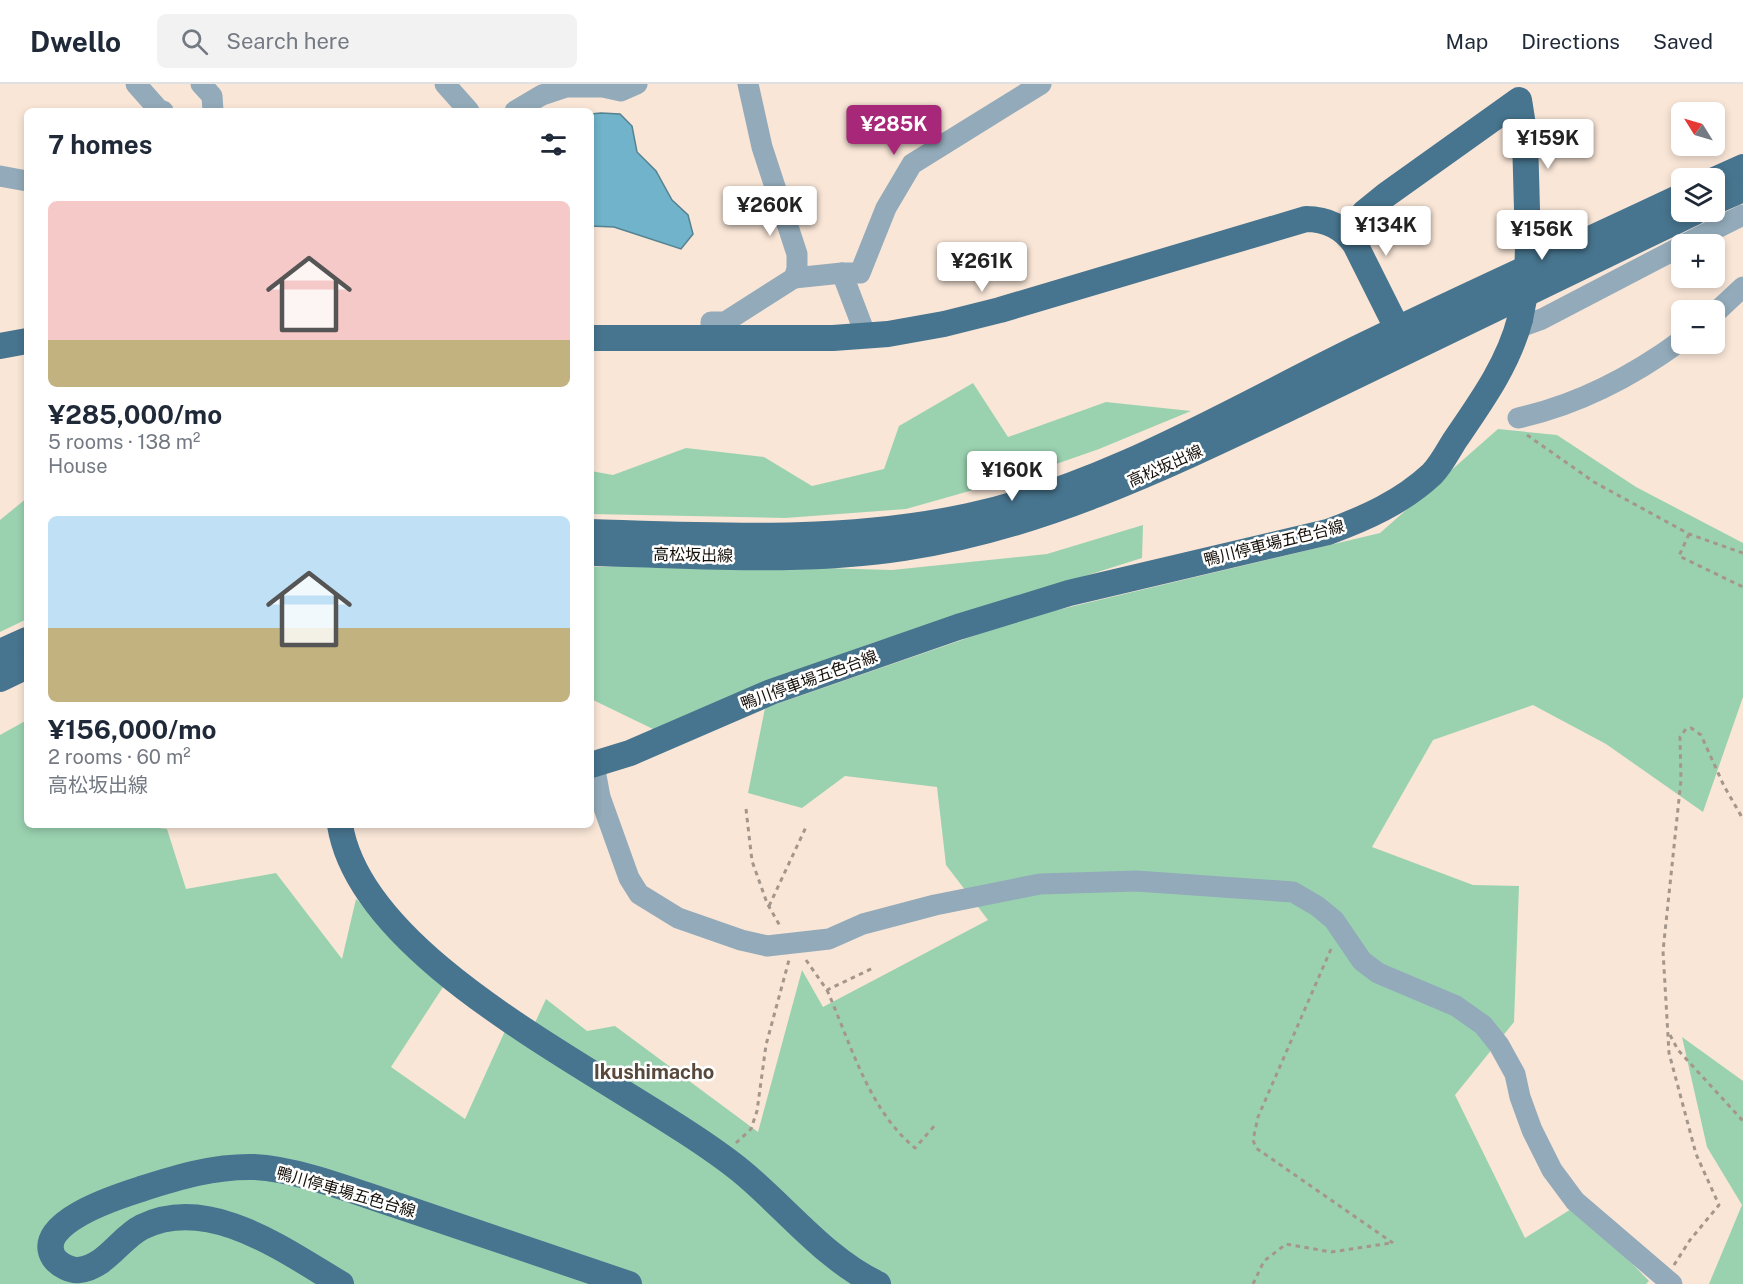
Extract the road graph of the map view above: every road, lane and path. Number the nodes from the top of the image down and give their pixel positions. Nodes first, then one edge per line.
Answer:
1 (136, 84) edge
2 (201, 84) edge
3 (445, 84) edge
4 (637, 84) edge
5 (748, 84) edge
6 (1041, 84) edge
7 (1518, 92) edge
8 (157, 108) edge
9 (213, 108) edge
10 (466, 108) edge
11 (520, 108) edge
12 (1743, 167) edge
13 (1725, 175) edge
14 (0, 176) edge
15 (24, 181) edge
16 (1743, 189) edge
17 (1725, 197) edge
18 (1671, 202) edge
19 (1743, 215) edge
20 (1672, 222) edge
21 (1347, 233) junction
22 (1705, 234) edge
23 (1671, 251) edge
24 (842, 273) junction
25 (794, 278) junction
26 (1743, 287) edge
27 (1725, 304) edge
28 (1518, 324) junction
29 (866, 336) junction
30 (594, 338) edge
31 (711, 339) junction
32 (24, 341) edge
33 (1403, 341) junction
34 (0, 345) edge
35 (1671, 348) edge
36 (1518, 418) joint
37 (594, 532) edge
38 (1689, 534) junction
39 (594, 553) edge
40 (1743, 553) edge
41 (1743, 587) edge
42 (24, 641) edge
43 (0, 652) edge
44 (24, 668) edge
45 (0, 680) edge
46 (594, 765) edge
47 (594, 770) edge
48 (746, 809) dead end
49 (1743, 819) edge
50 (806, 827) dead end
51 (340, 828) edge
52 (769, 906) junction
53 (1340, 930) junction
54 (793, 945) junction
55 (873, 968) dead end
56 (827, 990) junction
57 (1670, 1033) junction
58 (1743, 1120) edge
59 (936, 1124) dead end
60 (719, 1155) junction
61 (1669, 1282) edge
62 (340, 1284) edge
63 (629, 1284) edge
64 (878, 1284) edge
65 (1253, 1284) edge

1 - 8 street
2 - 9 street
3 - 10 street
4 - 11 street
5 - 25 street
6 - 24 street
7 - 21 main road, 鴨川停車場五色台線
7 - 28 main road, 鴨川停車場五色台線, bridge
12 - 13 main road
14 - 15 street
16 - 17 main road
18 - 33 main road, 高松坂出線
19 - 22 street
20 - 33 main road, 高松坂出線
21 - 29 main road
21 - 33 main road
23 - 28 street
24 - 25 street
24 - 29 street
25 - 31 street
26 - 27 street
28 - 46 main road, 鴨川停車場五色台線
29 - 31 main road
30 - 31 main road
32 - 34 main road
33 - 37 main road, 高松坂出線
33 - 39 main road, 高松坂出線
35 - 36 street
36 - 38 path
38 - 40 path
38 - 41 path
42 - 43 main road
44 - 45 main road
47 - 54 street
48 - 52 path
49 - 57 path
50 - 52 path
51 - 60 main road
52 - 54 path
53 - 54 street
53 - 61 street
53 - 65 path
54 - 56 path
54 - 60 path
55 - 56 path
56 - 59 path
57 - 58 path
57 - 61 path
60 - 64 main road
62 - 63 main road, 鴨川停車場五色台線

